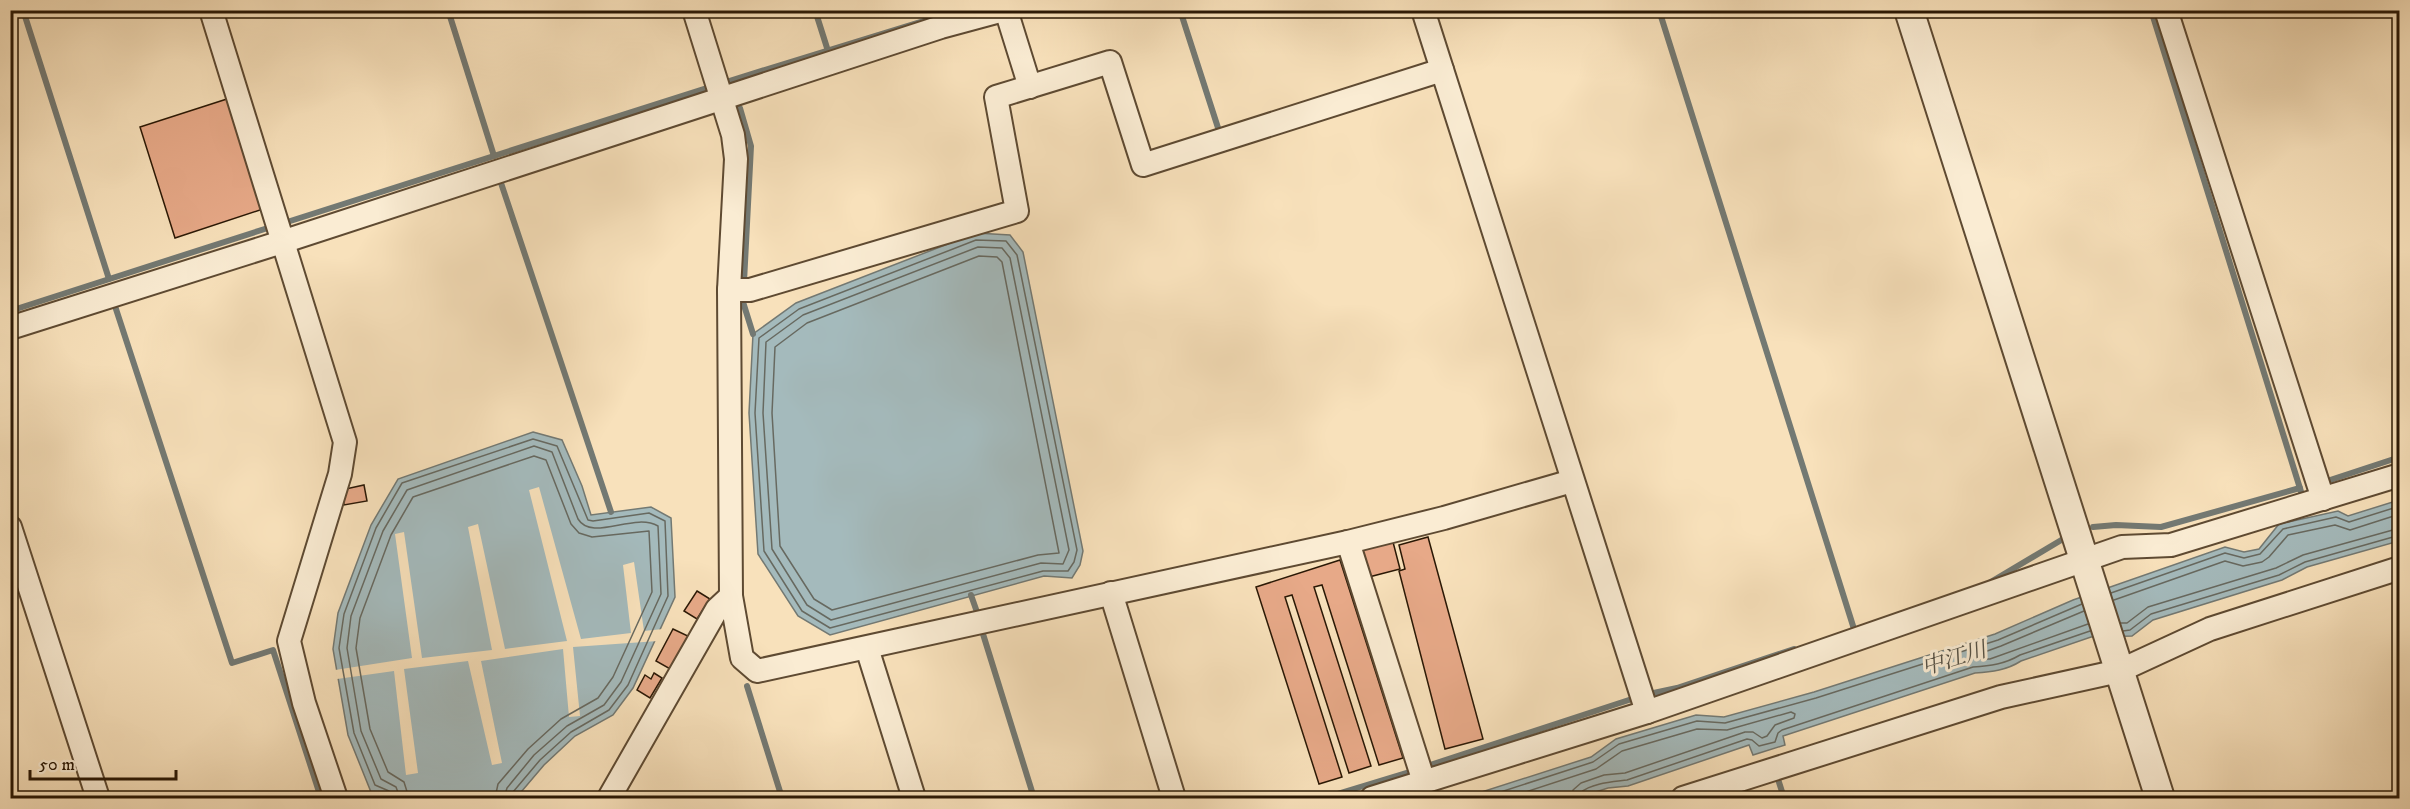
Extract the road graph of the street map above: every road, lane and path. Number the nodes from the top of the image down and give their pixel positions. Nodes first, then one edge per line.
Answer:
1 (211, 10) edge
2 (694, 10) edge
3 (1005, 10) edge
4 (1423, 10) edge
5 (1909, 10) edge
6 (2166, 10) edge
7 (938, 19) edge
8 (1442, 70) junction
9 (1029, 87) junction
10 (722, 98) junction
11 (285, 241) junction
12 (729, 290) junction
13 (10, 328) edge
14 (2400, 475) edge
15 (1572, 481) junction
16 (2323, 499) junction
17 (10, 527) edge
18 (1348, 542) junction
19 (2083, 560) junction
20 (2400, 568) edge
21 (1111, 593) junction
22 (731, 596) junction
23 (867, 648) junction
24 (2117, 664) junction
25 (1647, 712) junction
26 (1424, 782) junction
27 (98, 798) edge
28 (336, 798) edge
29 (609, 798) edge
30 (914, 798) edge
31 (1174, 798) edge
32 (1372, 798) edge
33 (1683, 798) edge
34 (2160, 798) edge

1 - 11 street
2 - 10 street
3 - 7 street
3 - 9 street
4 - 8 street
5 - 19 street
6 - 16 street
7 - 10 street
8 - 9 street
8 - 15 street
9 - 12 street
10 - 11 street
10 - 12 street
11 - 13 street
11 - 28 street
12 - 22 street
14 - 16 street
15 - 18 street
15 - 25 street
16 - 19 street
17 - 27 street
18 - 21 street
18 - 26 street
19 - 24 street
19 - 25 street
20 - 24 street
21 - 23 street
21 - 31 street
22 - 23 street
22 - 29 street
23 - 30 street
24 - 33 street
24 - 34 street
25 - 26 street
26 - 32 street

